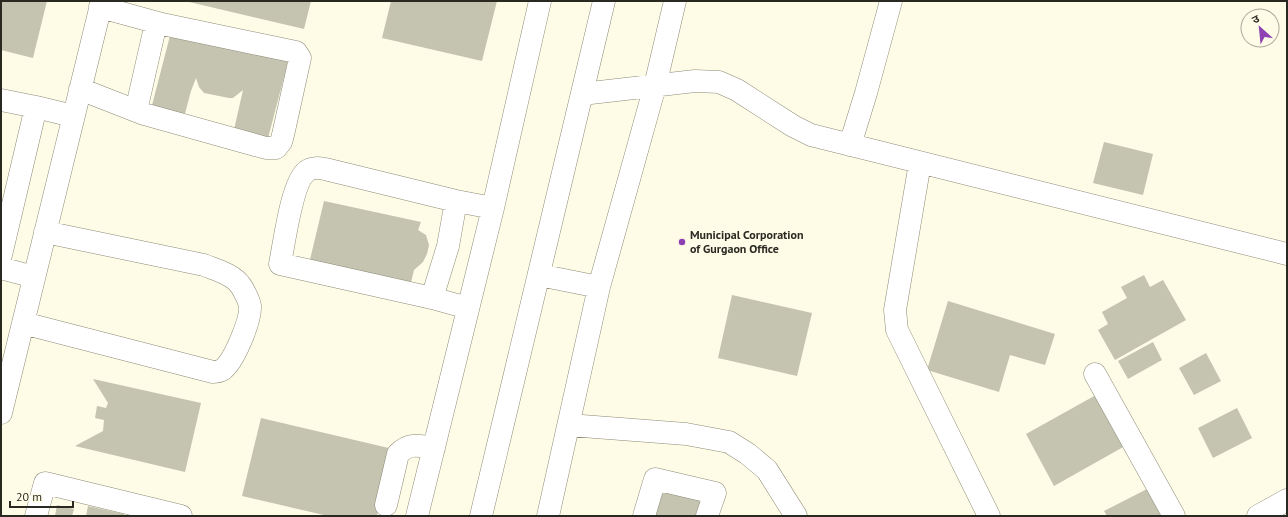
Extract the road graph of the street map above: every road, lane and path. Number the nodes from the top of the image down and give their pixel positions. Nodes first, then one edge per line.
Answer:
1 (540, 1) edge
2 (604, 1) edge
3 (675, 1) edge
4 (891, 1) edge
5 (101, 4) edge
6 (156, 23) junction
7 (655, 86) junction
8 (80, 89) junction
9 (582, 94) junction
10 (1, 100) edge
11 (36, 107) junction
12 (136, 111) junction
13 (74, 116) junction
14 (850, 146) junction
15 (920, 163) junction
16 (456, 201) junction
17 (493, 208) junction
18 (45, 232) junction
19 (1287, 254) edge
20 (1, 255) edge
21 (1, 268) edge
22 (539, 275) junction
23 (34, 277) junction
24 (599, 287) junction
25 (432, 298) junction
26 (468, 308) junction
27 (23, 322) junction
28 (1095, 374) dead end
29 (1, 413) edge
30 (569, 425) junction
31 (434, 448) junction
32 (1286, 502) edge
33 (386, 505) dead end
34 (36, 516) edge
35 (181, 516) edge
36 (417, 516) edge
37 (481, 516) edge
38 (548, 516) edge
39 (644, 516) edge
40 (707, 516) edge
41 (796, 516) edge
42 (990, 516) edge
43 (1174, 516) edge
44 (1258, 516) edge

1 - 17 street
2 - 9 street
3 - 7 street
4 - 14 street
5 - 6 street
5 - 8 street
6 - 12 street
6 - 12 street
7 - 9 street
7 - 14 street
7 - 24 street
8 - 12 street
8 - 13 street
9 - 22 street
10 - 11 street
11 - 13 street
11 - 20 street
13 - 18 street
14 - 15 street
15 - 19 street
15 - 42 street
16 - 17 street
16 - 25 street
16 - 25 street
17 - 26 street
18 - 23 street
18 - 27 street
21 - 23 street
22 - 24 street
22 - 37 street
23 - 27 street
24 - 30 street
25 - 26 street
26 - 31 street
27 - 29 street
28 - 43 street
30 - 38 street
30 - 41 street
31 - 33 street
31 - 36 street
32 - 44 street
34 - 35 street
39 - 40 street

